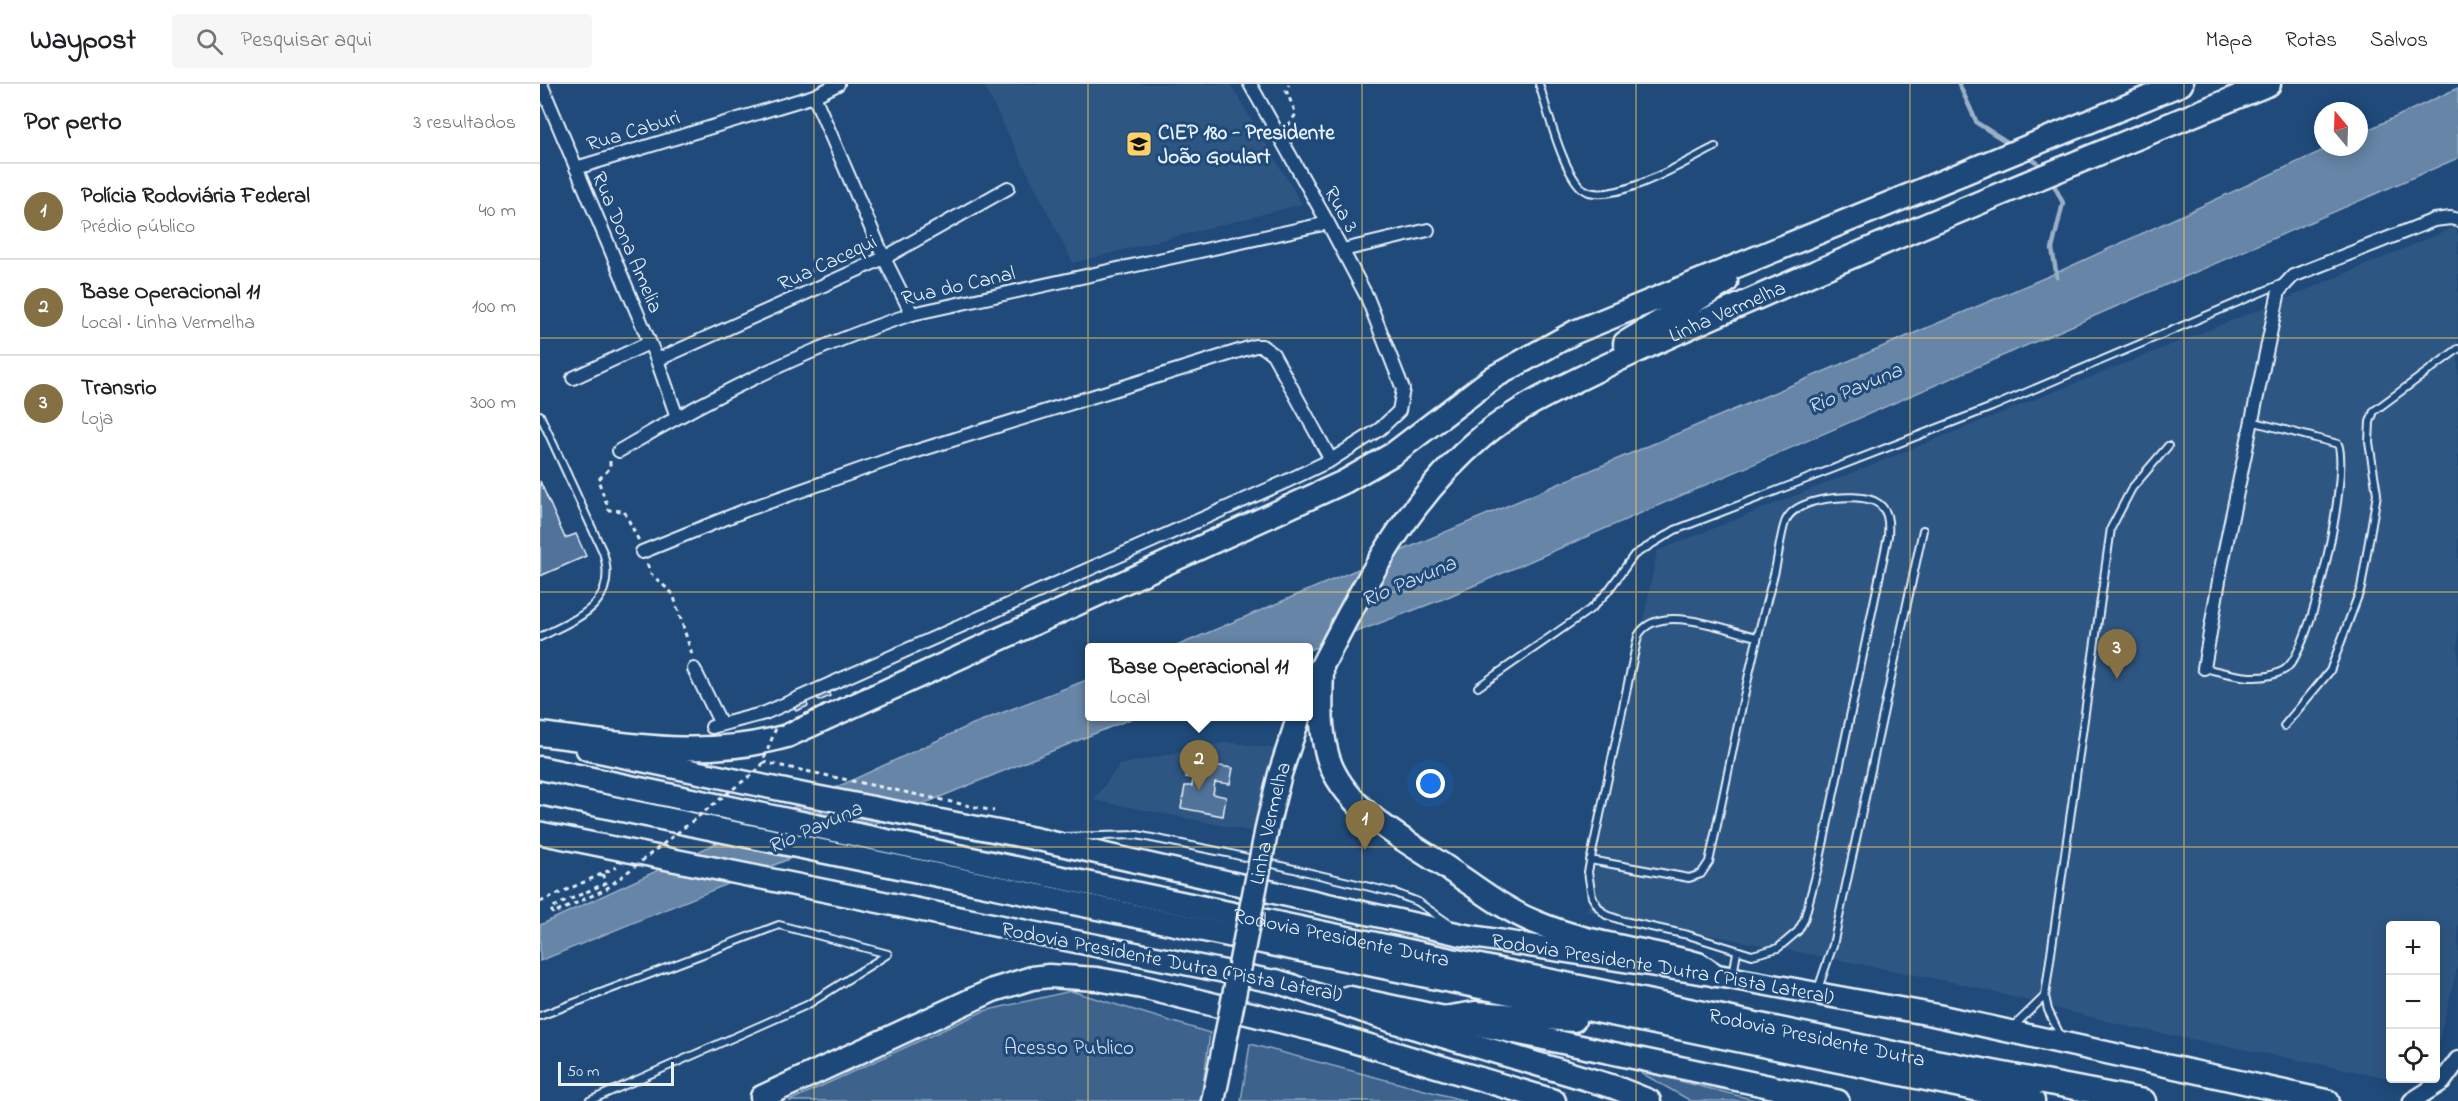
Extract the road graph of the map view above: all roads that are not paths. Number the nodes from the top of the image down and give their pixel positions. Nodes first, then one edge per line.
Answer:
1 (541, 84) edge
2 (838, 84) edge
3 (1250, 84) edge
4 (1539, 84) edge
5 (2181, 84) edge
6 (2269, 84) edge
7 (814, 96) junction
8 (1715, 147) dead end
9 (576, 168) junction
10 (1008, 188) dead end
11 (2458, 220) edge
12 (1329, 223) junction
13 (1428, 230) dead end
14 (1782, 248) junction
15 (1343, 250) junction
16 (884, 258) junction
17 (2286, 281) junction
18 (912, 314) junction
19 (649, 343) junction
20 (2458, 349) edge
21 (657, 360) junction
22 (573, 378) dead end
23 (1566, 385) junction
24 (540, 415) edge
25 (677, 417) junction
26 (2250, 421) junction
27 (2168, 446) dead end
28 (619, 451) dead end
29 (1330, 460) junction
30 (1923, 531) dead end
31 (642, 552) dead end
32 (540, 637) edge
33 (1757, 637) junction
34 (1322, 668) junction
35 (2204, 668) joint
36 (694, 669) dead end
37 (1313, 684) edge
38 (1478, 687) dead end
39 (1298, 721) edge
40 (2283, 726) dead end
41 (540, 736) edge
42 (540, 768) edge
43 (540, 793) edge
44 (540, 833) edge
45 (1032, 838) junction
46 (1590, 860) junction
47 (1463, 935) junction
48 (1737, 952) junction
49 (1724, 977) junction
50 (1276, 981) junction
51 (1817, 994) junction
52 (2044, 996) junction
53 (540, 1016) edge
54 (1444, 1018) junction
55 (2008, 1032) junction
56 (2066, 1045) junction
57 (2458, 1060) edge
58 (1891, 1072) junction
59 (763, 1099) edge
60 (589, 1101) edge
61 (1213, 1101) edge
62 (1554, 1101) edge
63 (1649, 1101) edge
64 (1838, 1101) edge
65 (2033, 1101) edge
66 (2144, 1101) edge
67 (2328, 1101) edge
68 (2412, 1101) edge

1 - 9 street, Rua Dona Amelia
2 - 7 street, Rua Caburi
3 - 12 street, Rua 3
4 - 8 lane
5 - 14 highway, Linha Vermelha
6 - 23 highway, Linha Vermelha
7 - 9 street, Rua Caburi
7 - 16 street
9 - 19 street, Rua Dona Amelia
10 - 16 street, Rua Cacequi
11 - 17 street
12 - 15 street, Rua 3
12 - 18 street, Rua do Canal
13 - 15 street
14 - 23 highway
14 - 41 highway
15 - 29 street, Rua 3
16 - 18 street
16 - 21 street, Rua Cacequi
17 - 26 street
17 - 38 lane
18 - 25 street, Rua do Canal
19 - 21 street, Rua Dona Amelia
19 - 22 street
20 - 40 lane
21 - 25 street, Rua Dona Amelia
23 - 34 highway, Linha Vermelha
24 - 32 lane
25 - 28 street, Rua do Canal
26 - 35 street
26 - 35 lane
27 - 52 lane
29 - 31 street
29 - 36 street, Rua 3
30 - 51 lane
33 - 46 lane
33 - 46 lane
33 - 48 lane
34 - 37 highway, Linha Vermelha
34 - 49 highway
39 - 61 highway, Linha Vermelha, bridge
41 - 45 highway, Rodovia Presidente Dutra (Pista Lateral)
42 - 66 highway, Rodovia Presidente Dutra
43 - 58 highway, Rodovia Presidente Dutra
44 - 50 highway, Rodovia Presidente Dutra (Pista Lateral)
45 - 47 highway, Rodovia Presidente Dutra (Pista Lateral)
45 - 47 lane
46 - 48 lane
47 - 49 highway, Rodovia Presidente Dutra (Pista Lateral)
48 - 49 lane
49 - 51 highway, Rodovia Presidente Dutra (Pista Lateral)
50 - 54 highway, Rodovia Presidente Dutra (Pista Lateral)
50 - 63 highway
51 - 55 highway, Rodovia Presidente Dutra (Pista Lateral)
52 - 55 lane
52 - 56 lane
53 - 60 lane
54 - 58 highway
54 - 64 highway, Rodovia Presidente Dutra (Pista Lateral)
55 - 56 highway, Rodovia Presidente Dutra (Pista Lateral)
56 - 67 highway, Rodovia Presidente Dutra (Pista Lateral)
57 - 68 street
58 - 65 highway, Rodovia Presidente Dutra
59 - 62 highway

